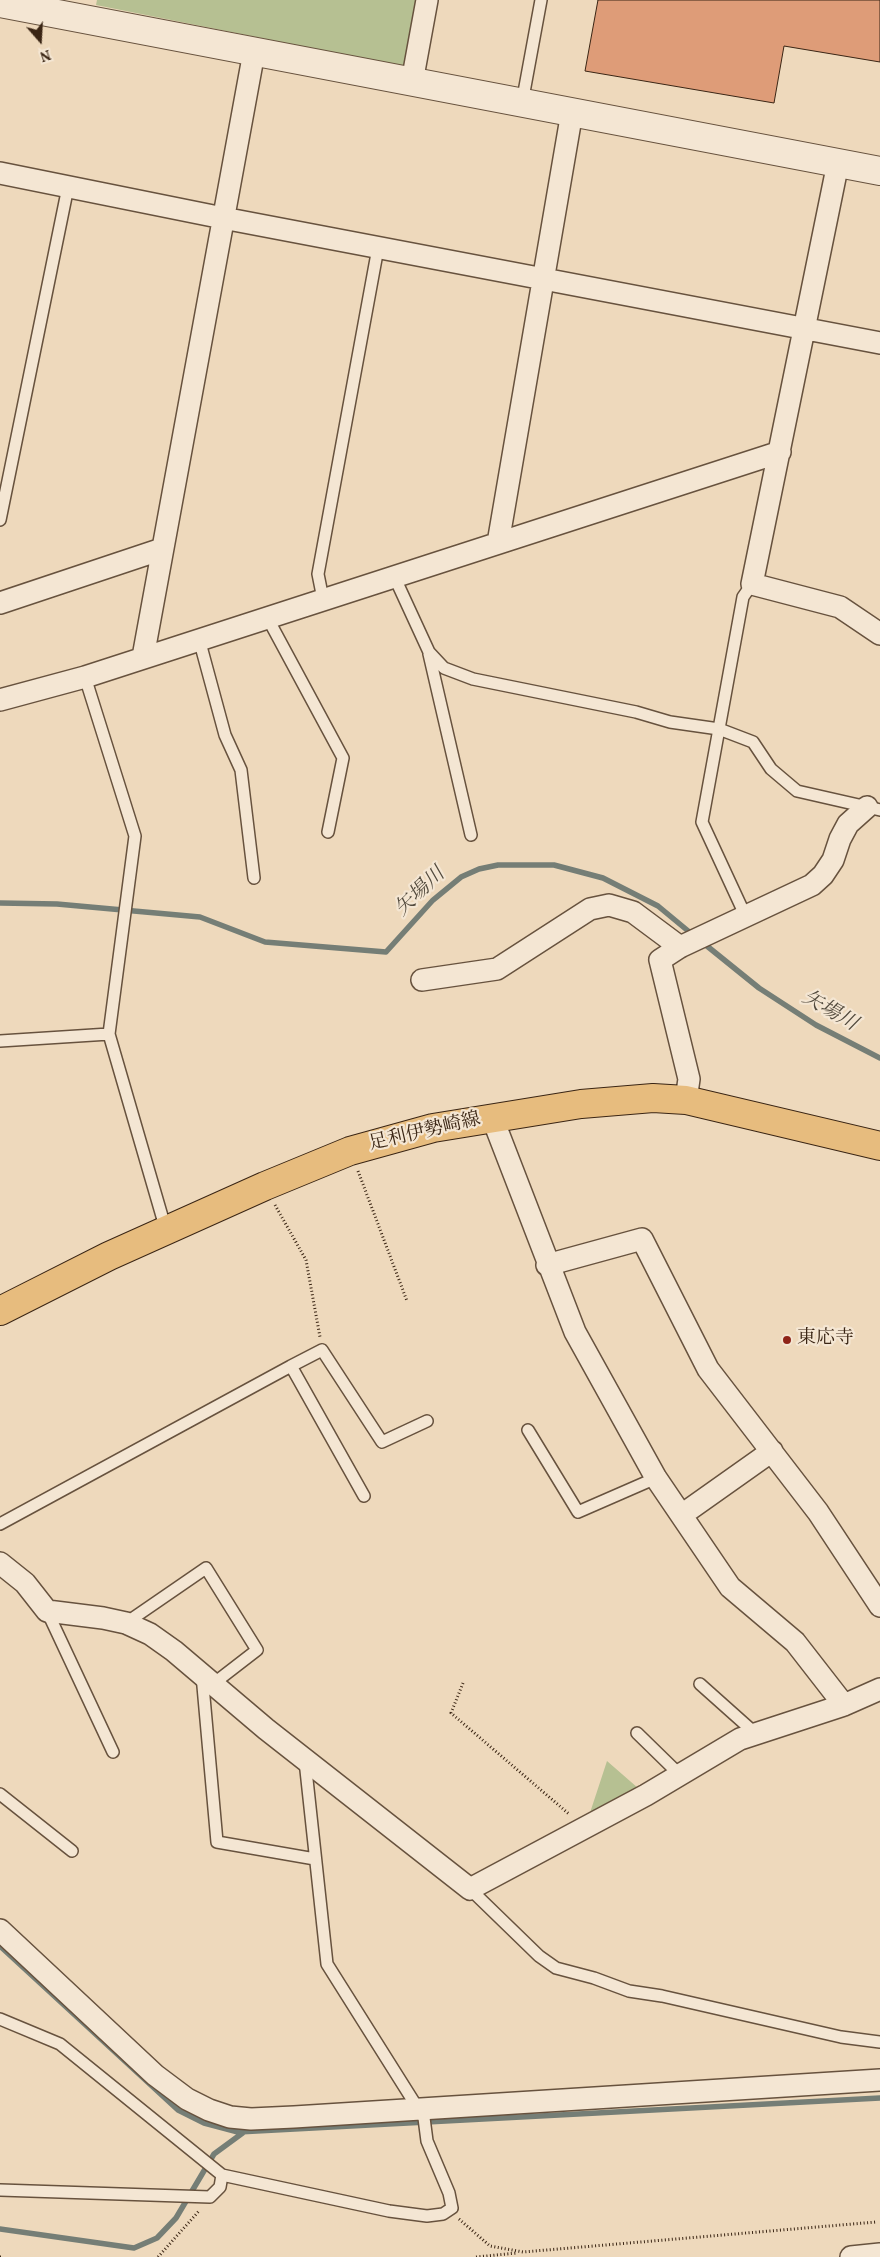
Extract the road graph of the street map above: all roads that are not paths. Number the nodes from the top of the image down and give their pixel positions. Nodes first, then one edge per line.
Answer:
1 (427, 0) edge
2 (541, 0) edge
3 (0, 3) edge
4 (80, 9) edge
5 (254, 52) junction
6 (412, 82) junction
7 (522, 103) junction
8 (572, 112) junction
9 (838, 163) junction
10 (880, 171) edge
11 (0, 173) edge
12 (68, 187) junction
13 (224, 218) junction
14 (378, 248) junction
15 (542, 279) junction
16 (805, 328) junction
17 (880, 343) edge
18 (780, 452) junction
19 (0, 520) edge
20 (498, 543) junction
21 (162, 549) junction
22 (394, 576) junction
23 (752, 584) junction
24 (323, 599) junction
25 (0, 603) edge
26 (267, 617) junction
27 (880, 634) edge
28 (198, 639) junction
29 (429, 652) junction
30 (143, 657) junction
31 (85, 677) junction
32 (0, 700) edge
33 (719, 730) junction
34 (874, 808) edge
35 (328, 832) dead end
36 (471, 835) dead end
37 (254, 878) dead end
38 (746, 916) junction
39 (680, 947) junction
40 (422, 980) dead end
41 (109, 1034) junction
42 (0, 1041) edge
43 (686, 1100) junction
44 (492, 1117) junction
45 (880, 1146) edge
46 (166, 1230) junction
47 (547, 1265) junction
48 (0, 1311) edge
49 (291, 1366) junction
50 (426, 1421) dead end
51 (528, 1430) dead end
52 (772, 1451) junction
53 (656, 1478) junction
54 (364, 1496) dead end
55 (683, 1514) junction
56 (0, 1524) edge
57 (0, 1563) edge
58 (880, 1606) edge
59 (47, 1611) junction
60 (126, 1623) junction
61 (207, 1679) junction
62 (700, 1684) dead end
63 (880, 1689) edge
64 (844, 1705) junction
65 (637, 1733) dead end
66 (756, 1734) junction
67 (113, 1752) dead end
68 (305, 1760) junction
69 (680, 1775) junction
70 (0, 1794) edge
71 (72, 1851) dead end
72 (315, 1859) junction
73 (470, 1889) junction
74 (0, 1930) edge
75 (0, 2019) edge
76 (880, 2042) edge
77 (880, 2080) edge
78 (420, 2109) junction
79 (222, 2175) junction
80 (0, 2190) edge
81 (880, 2254) edge
82 (851, 2257) edge

1 - 6 street
2 - 7 lane
3 - 4 street
4 - 5 street
5 - 6 street
5 - 13 street
6 - 7 street
7 - 8 street
8 - 9 street
8 - 15 street
9 - 10 street
9 - 16 street
11 - 12 street
12 - 13 street
12 - 19 lane
13 - 14 street
13 - 21 street
14 - 15 street
14 - 24 lane
15 - 16 street
15 - 20 street
16 - 17 street
16 - 18 street
18 - 20 street
18 - 23 street
20 - 22 street
21 - 25 street
21 - 30 street
22 - 24 street
22 - 29 lane
23 - 27 street
23 - 33 lane
24 - 26 street
26 - 28 street
26 - 35 lane
28 - 30 street
28 - 37 lane
29 - 33 lane
29 - 36 lane
30 - 31 street
31 - 32 street
31 - 41 lane
33 - 34 lane
33 - 38 lane
34 - 38 street
38 - 39 street
39 - 40 street
39 - 43 street
41 - 42 lane
41 - 46 lane
43 - 44 main road, 足利伊勢崎線
43 - 45 main road, 足利伊勢崎線
44 - 46 main road, 足利伊勢崎線
44 - 47 street
46 - 48 main road, 足利伊勢崎線
47 - 52 street
47 - 53 street
49 - 50 lane
49 - 54 lane
49 - 56 lane
51 - 53 lane
52 - 55 street
52 - 58 street
53 - 55 street
55 - 64 street
57 - 59 street
59 - 60 street
59 - 67 lane
60 - 61 street
60 - 61 lane
61 - 68 street
61 - 72 lane
62 - 66 lane
63 - 64 street
64 - 66 street
65 - 69 lane
66 - 69 street
68 - 72 lane
68 - 73 street
69 - 73 street
70 - 71 lane
72 - 78 lane
73 - 76 lane
74 - 78 street
75 - 79 lane
77 - 78 street
78 - 79 lane
79 - 80 lane
81 - 82 street

